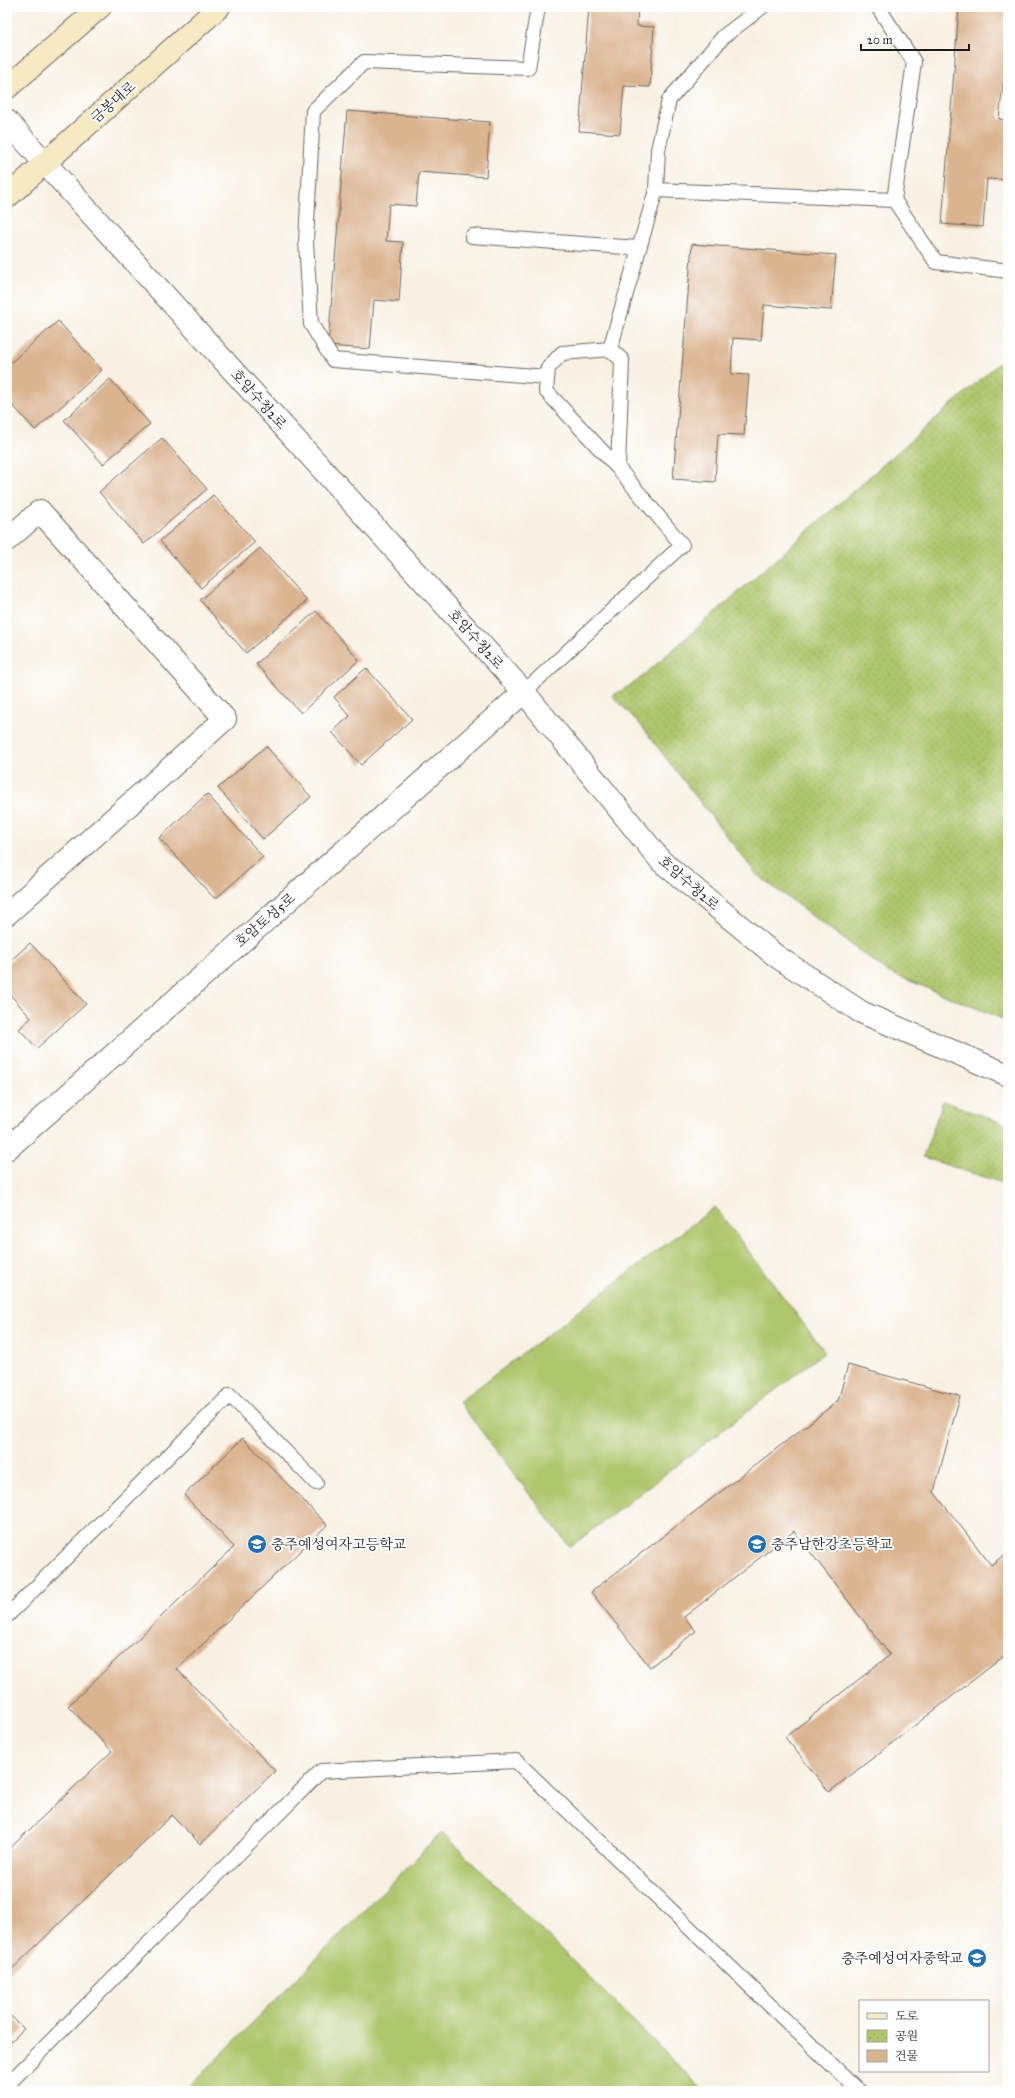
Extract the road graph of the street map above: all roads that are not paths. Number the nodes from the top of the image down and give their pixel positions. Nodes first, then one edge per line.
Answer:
1 (100, 7) edge
2 (219, 7) edge
3 (538, 7) edge
4 (762, 7) edge
5 (878, 7) edge
6 (7, 88) edge
7 (7, 121) edge
8 (46, 163) junction
9 (656, 190) junction
10 (7, 197) edge
11 (894, 200) junction
12 (472, 236) dead end
13 (638, 248) junction
14 (1008, 271) edge
15 (610, 349) junction
16 (547, 377) junction
17 (618, 468) junction
18 (7, 540) edge
19 (524, 692) junction
20 (7, 914) edge
21 (1008, 1075) edge
22 (7, 1149) edge
23 (316, 1483) dead end
24 (7, 1616) edge
25 (7, 2085) edge
26 (859, 2091) edge

1 - 6 street
2 - 8 street, 금봉대로
3 - 16 lane
4 - 9 lane
5 - 11 lane
7 - 8 street, 호암수청2로
8 - 10 street, 금봉대로
8 - 19 street, 호암수청2로
9 - 11 lane
9 - 13 lane
11 - 14 lane
12 - 13 lane
13 - 15 lane
15 - 16 lane
15 - 17 lane
16 - 17 lane
17 - 19 lane
18 - 20 street
19 - 21 street, 호암수청2로
19 - 22 street, 호암토성5로
23 - 24 lane
25 - 26 lane

